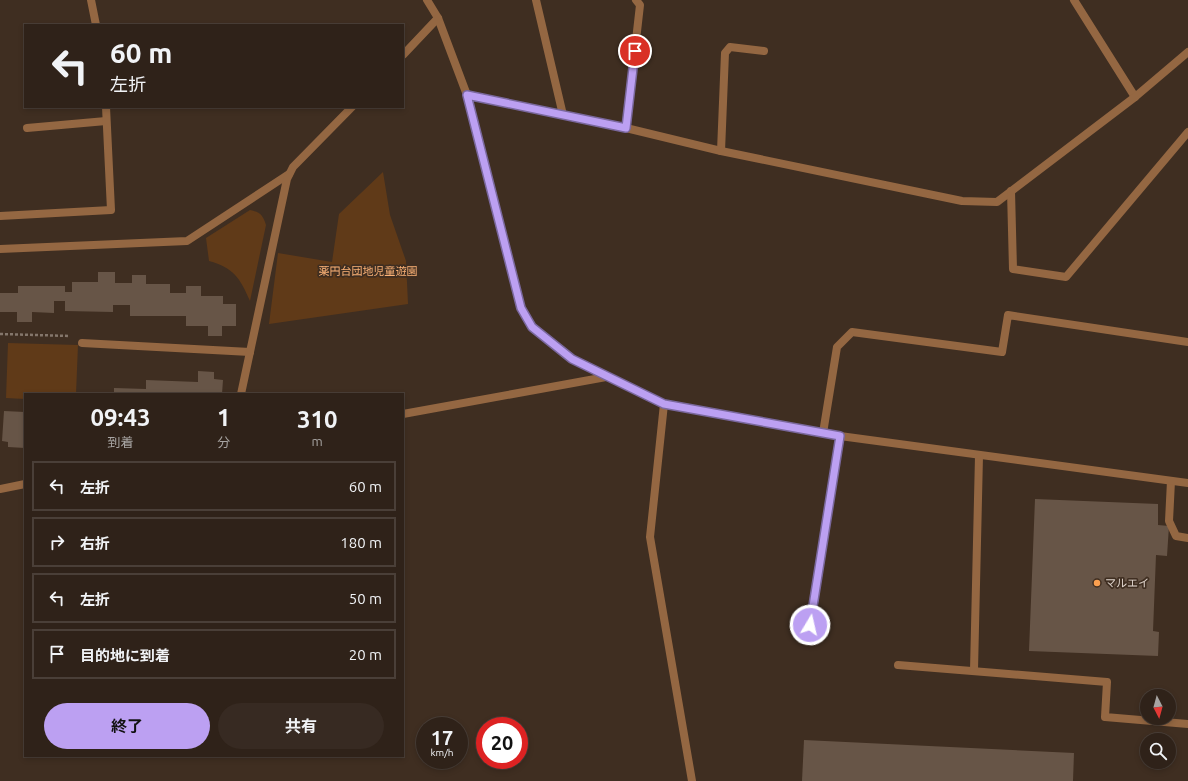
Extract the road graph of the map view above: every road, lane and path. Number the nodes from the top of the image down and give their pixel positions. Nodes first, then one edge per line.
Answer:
1 (91, 0) edge
2 (428, 0) edge
3 (536, 0) edge
4 (636, 0) edge
5 (1074, 0) edge
6 (438, 18) junction
7 (96, 24) edge
8 (764, 51) dead end
9 (1188, 52) edge
10 (404, 54) edge
11 (467, 95) junction
12 (1135, 97) junction
13 (106, 108) edge
14 (351, 108) edge
15 (563, 115) junction
16 (106, 121) junction
17 (27, 128) dead end
18 (626, 128) junction
19 (1188, 132) edge
20 (720, 151) junction
21 (289, 173) junction
22 (1012, 191) junction
23 (0, 216) edge
24 (0, 249) edge
25 (0, 334) edge
26 (0, 339) edge
27 (82, 342) joint
28 (1188, 342) edge
29 (250, 352) junction
30 (606, 377) junction
31 (241, 393) edge
32 (664, 404) junction
33 (404, 414) edge
34 (823, 433) junction
35 (840, 436) junction
36 (979, 456) junction
37 (1171, 481) junction
38 (1188, 483) edge
39 (24, 484) edge
40 (0, 489) edge
41 (1188, 538) edge
42 (808, 641) dead end
43 (898, 665) dead end
44 (974, 670) junction
45 (1188, 724) edge
46 (692, 781) edge

1 - 7 street
2 - 6 street
3 - 15 street
4 - 18 street
5 - 12 street
6 - 10 street
6 - 11 street
8 - 20 street
9 - 12 street
11 - 15 street
11 - 30 street
12 - 22 street
13 - 16 street
14 - 21 street
15 - 18 street
16 - 17 street
16 - 23 street
18 - 20 street
19 - 22 street
20 - 22 street
21 - 24 street
21 - 29 street
25 - 26 path
25 - 27 path
27 - 29 street
28 - 34 street
29 - 31 street
30 - 32 street
30 - 33 street
32 - 34 street
32 - 46 street
34 - 35 street
35 - 36 street
35 - 42 street
36 - 37 street
36 - 44 street
37 - 38 street
37 - 41 street
39 - 40 street
43 - 44 street
44 - 45 street

